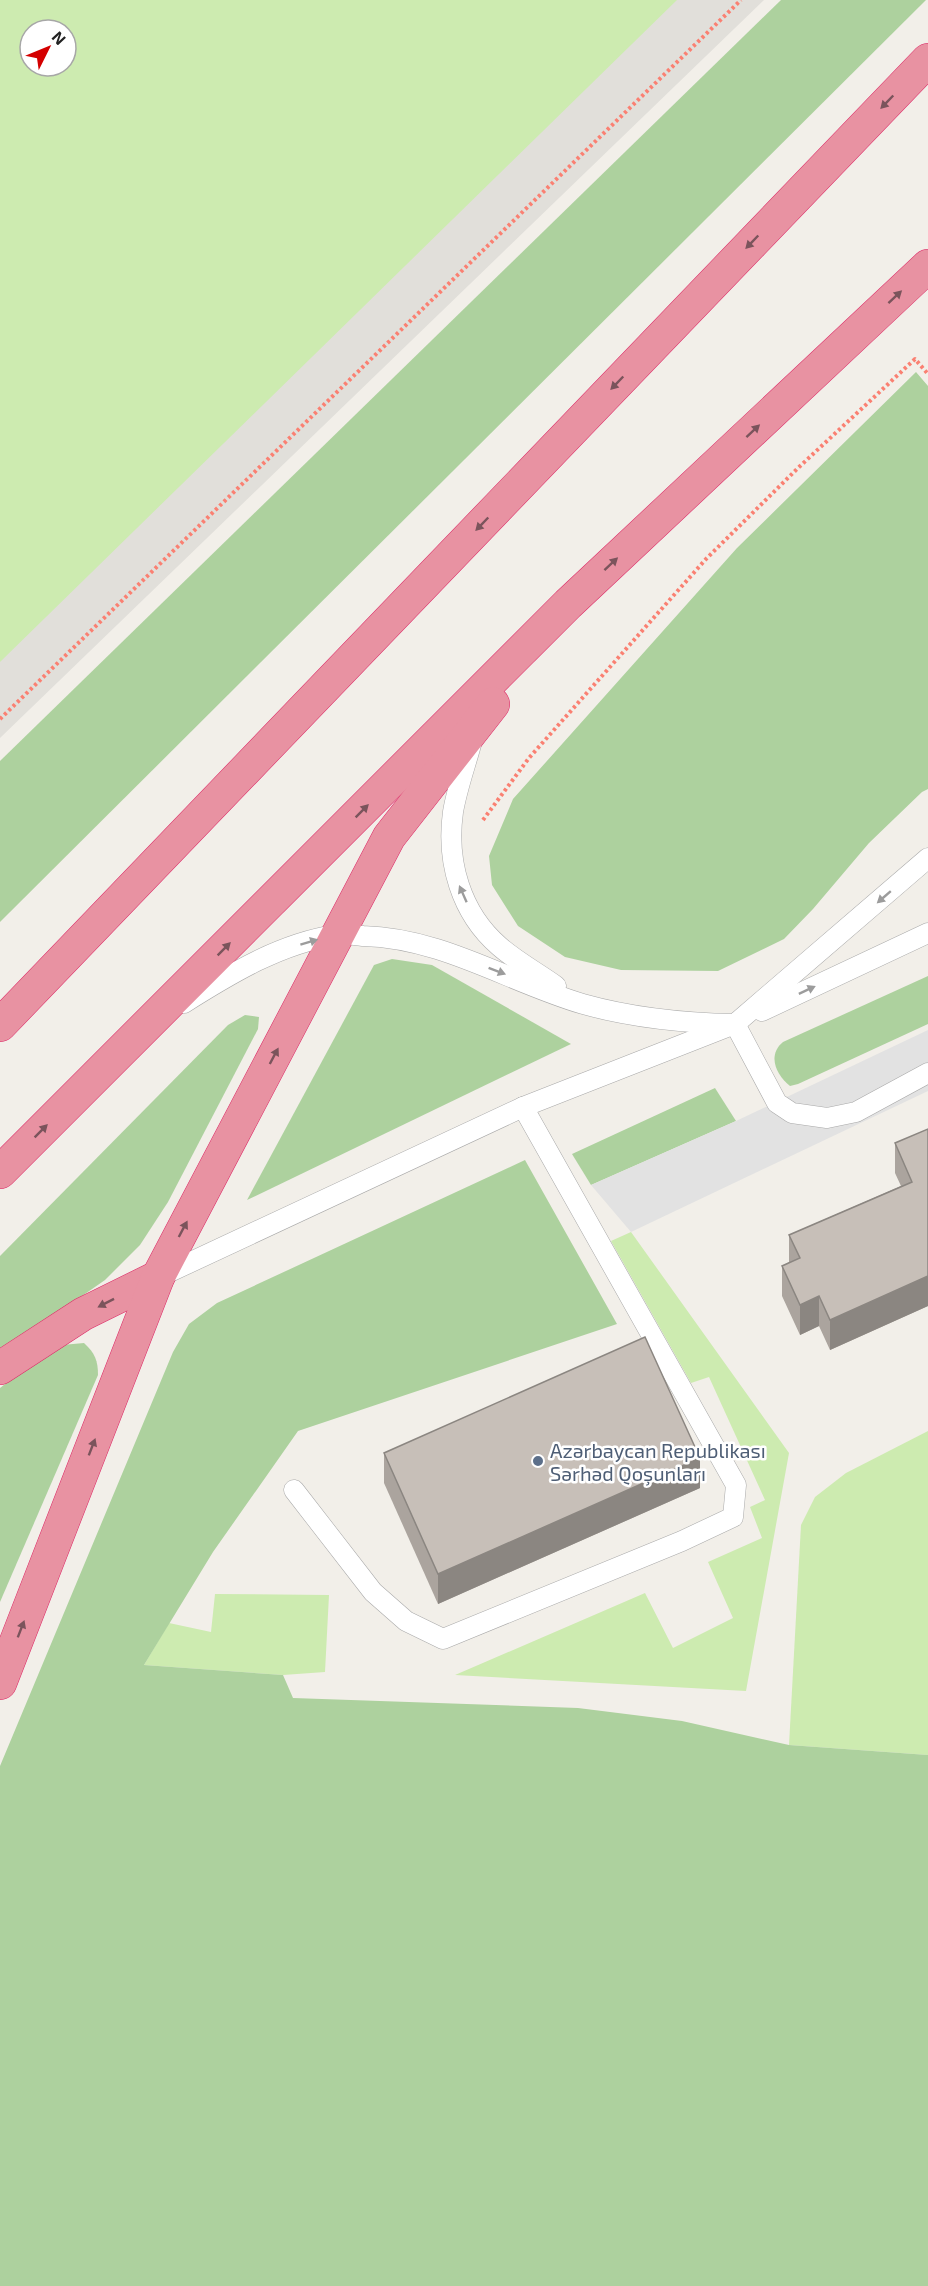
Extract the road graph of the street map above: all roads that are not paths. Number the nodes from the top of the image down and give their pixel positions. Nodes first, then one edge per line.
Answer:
1 (928, 60) edge
2 (928, 266) edge
3 (568, 604) junction
4 (475, 728) junction
5 (928, 858) edge
6 (928, 933) edge
7 (337, 935) junction
8 (580, 1003) junction
9 (735, 1024) junction
10 (0, 1025) edge
11 (146, 1027) junction
12 (928, 1073) edge
13 (523, 1107) junction
14 (0, 1172) edge
15 (158, 1277) junction
16 (0, 1368) edge
17 (294, 1490) dead end
18 (0, 1683) edge

1 -> 10 highway
3 -> 2 highway
3 - 4 highway
11 -> 3 highway
4 - 7 highway
8 -> 4 lane
5 -> 9 lane
9 -> 6 lane
7 -> 8 lane
11 -> 7 lane
15 -> 7 highway
8 - 9 lane
9 - 12 lane
9 - 13 lane
14 -> 11 highway
13 - 15 lane
13 - 17 lane
15 -> 16 highway
18 -> 15 highway

